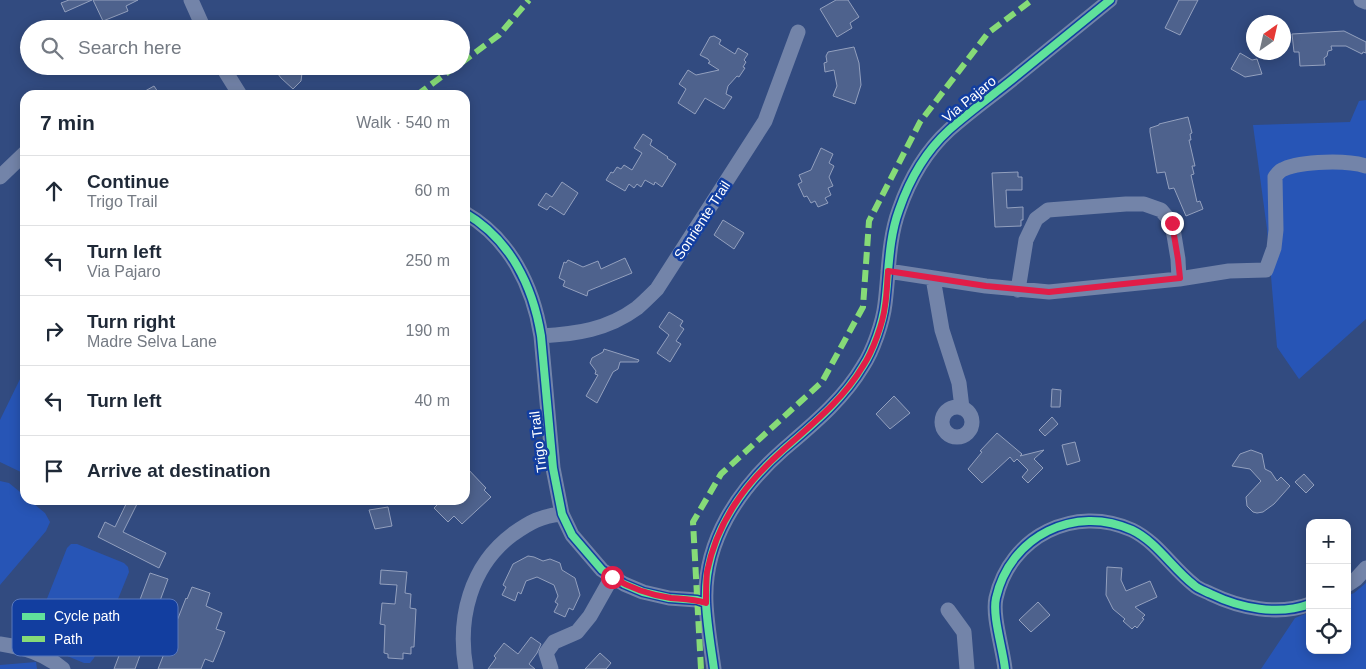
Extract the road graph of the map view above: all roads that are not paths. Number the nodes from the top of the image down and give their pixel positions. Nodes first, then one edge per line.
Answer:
1 (191, 0) edge
2 (1110, 0) edge
3 (1361, 0) edge
4 (1366, 2) edge
5 (200, 20) edge
6 (798, 32) dead end
7 (228, 75) edge
8 (237, 90) edge
9 (20, 157) edge
10 (1366, 166) edge
11 (0, 177) edge
12 (470, 216) edge
13 (888, 271) junction
14 (933, 278) junction
15 (1180, 278) junction
16 (1018, 290) junction
17 (540, 336) junction
18 (962, 408) dead end
19 (562, 514) junction
20 (1366, 568) edge
21 (612, 577) junction
22 (1351, 582) edge
23 (706, 603) junction
24 (1306, 605) edge
25 (948, 610) dead end
26 (43, 656) edge
27 (63, 669) edge
28 (466, 669) edge
29 (551, 669) edge
30 (714, 669) edge
31 (966, 669) edge
32 (1005, 669) edge

1 - 5 street
2 - 13 street, Via Pajaro
3 - 4 street
6 - 17 street, Sonriente Trail
7 - 8 street
9 - 11 street
10 - 15 street
12 - 17 street, Trigo Trail
13 - 14 street
13 - 23 street, Via Pajaro
14 - 16 street
14 - 18 street
15 - 16 street
15 - 16 street
17 - 19 street, Trigo Trail
19 - 21 street, Trigo Trail
19 - 28 street
20 - 22 street
21 - 23 street, Trigo Trail
21 - 29 street
23 - 30 street, Via Pajaro
24 - 32 street
25 - 31 street
26 - 27 street

